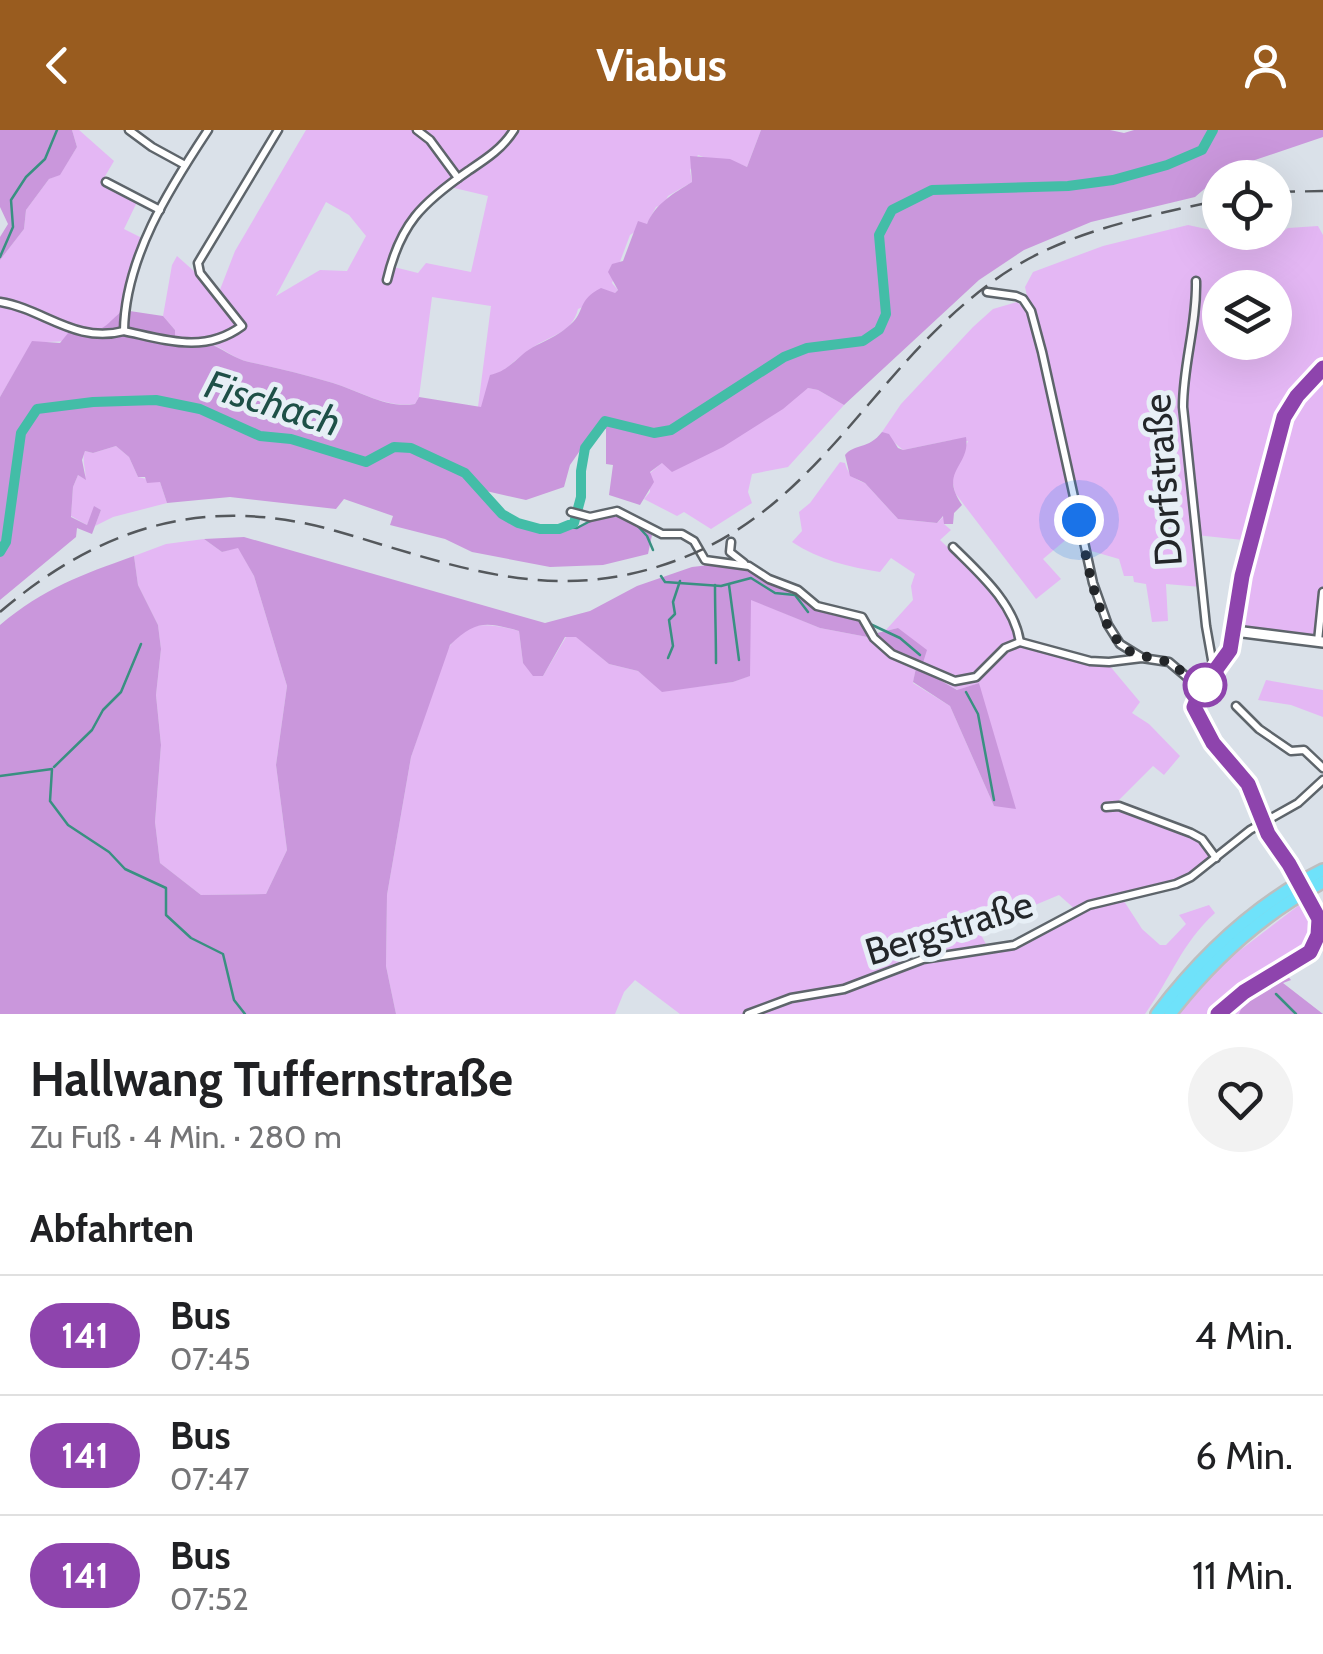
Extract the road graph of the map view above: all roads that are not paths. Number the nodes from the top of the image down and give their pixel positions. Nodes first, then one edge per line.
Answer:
1 (129, 130) edge
2 (208, 130) edge
3 (278, 130) edge
4 (417, 130) edge
5 (514, 130) edge
6 (185, 165) junction
7 (458, 178) junction
8 (106, 182) dead end
9 (160, 210) junction
10 (387, 280) dead end
11 (1196, 281) dead end
12 (987, 292) dead end
13 (0, 302) edge
14 (124, 331) junction
15 (1323, 368) edge
16 (571, 512) dead end
17 (730, 542) dead end
18 (953, 547) dead end
19 (748, 566) junction
20 (1323, 592) edge
21 (1235, 631) junction
22 (1321, 641) edge
23 (1020, 642) junction
24 (1142, 658) junction
25 (1215, 673) junction
26 (1201, 690) junction
27 (1236, 706) dead end
28 (1323, 768) edge
29 (1323, 780) edge
30 (1106, 806) dead end
31 (1263, 823) junction
32 (1216, 858) junction
33 (1293, 870) dead end
34 (1323, 870) edge
35 (1323, 882) edge
36 (1311, 899) dead end
37 (1321, 918) edge
38 (748, 1014) edge
39 (1156, 1014) edge
40 (1170, 1014) edge
41 (1218, 1014) edge

1 - 6 street
2 - 6 street
3 - 14 street
4 - 7 street
5 - 7 street
6 - 9 street
7 - 10 street
8 - 9 street
9 - 14 street
11 - 25 street, Dorfstraße
12 - 24 street
13 - 14 street
15 - 21 street, Dorfstraße
16 - 19 street
17 - 19 street
18 - 23 street
19 - 23 street
20 - 22 street
21 - 22 street
21 - 25 street, Dorfstraße
23 - 24 street
24 - 26 street
25 - 26 street, Dorfstraße
26 - 31 street
27 - 28 street
29 - 31 street, Bergstraße
30 - 32 street
31 - 32 street, Bergstraße
31 - 33 street
32 - 38 street, Bergstraße
34 - 39 highway
35 - 40 highway
36 - 37 street
37 - 41 street

